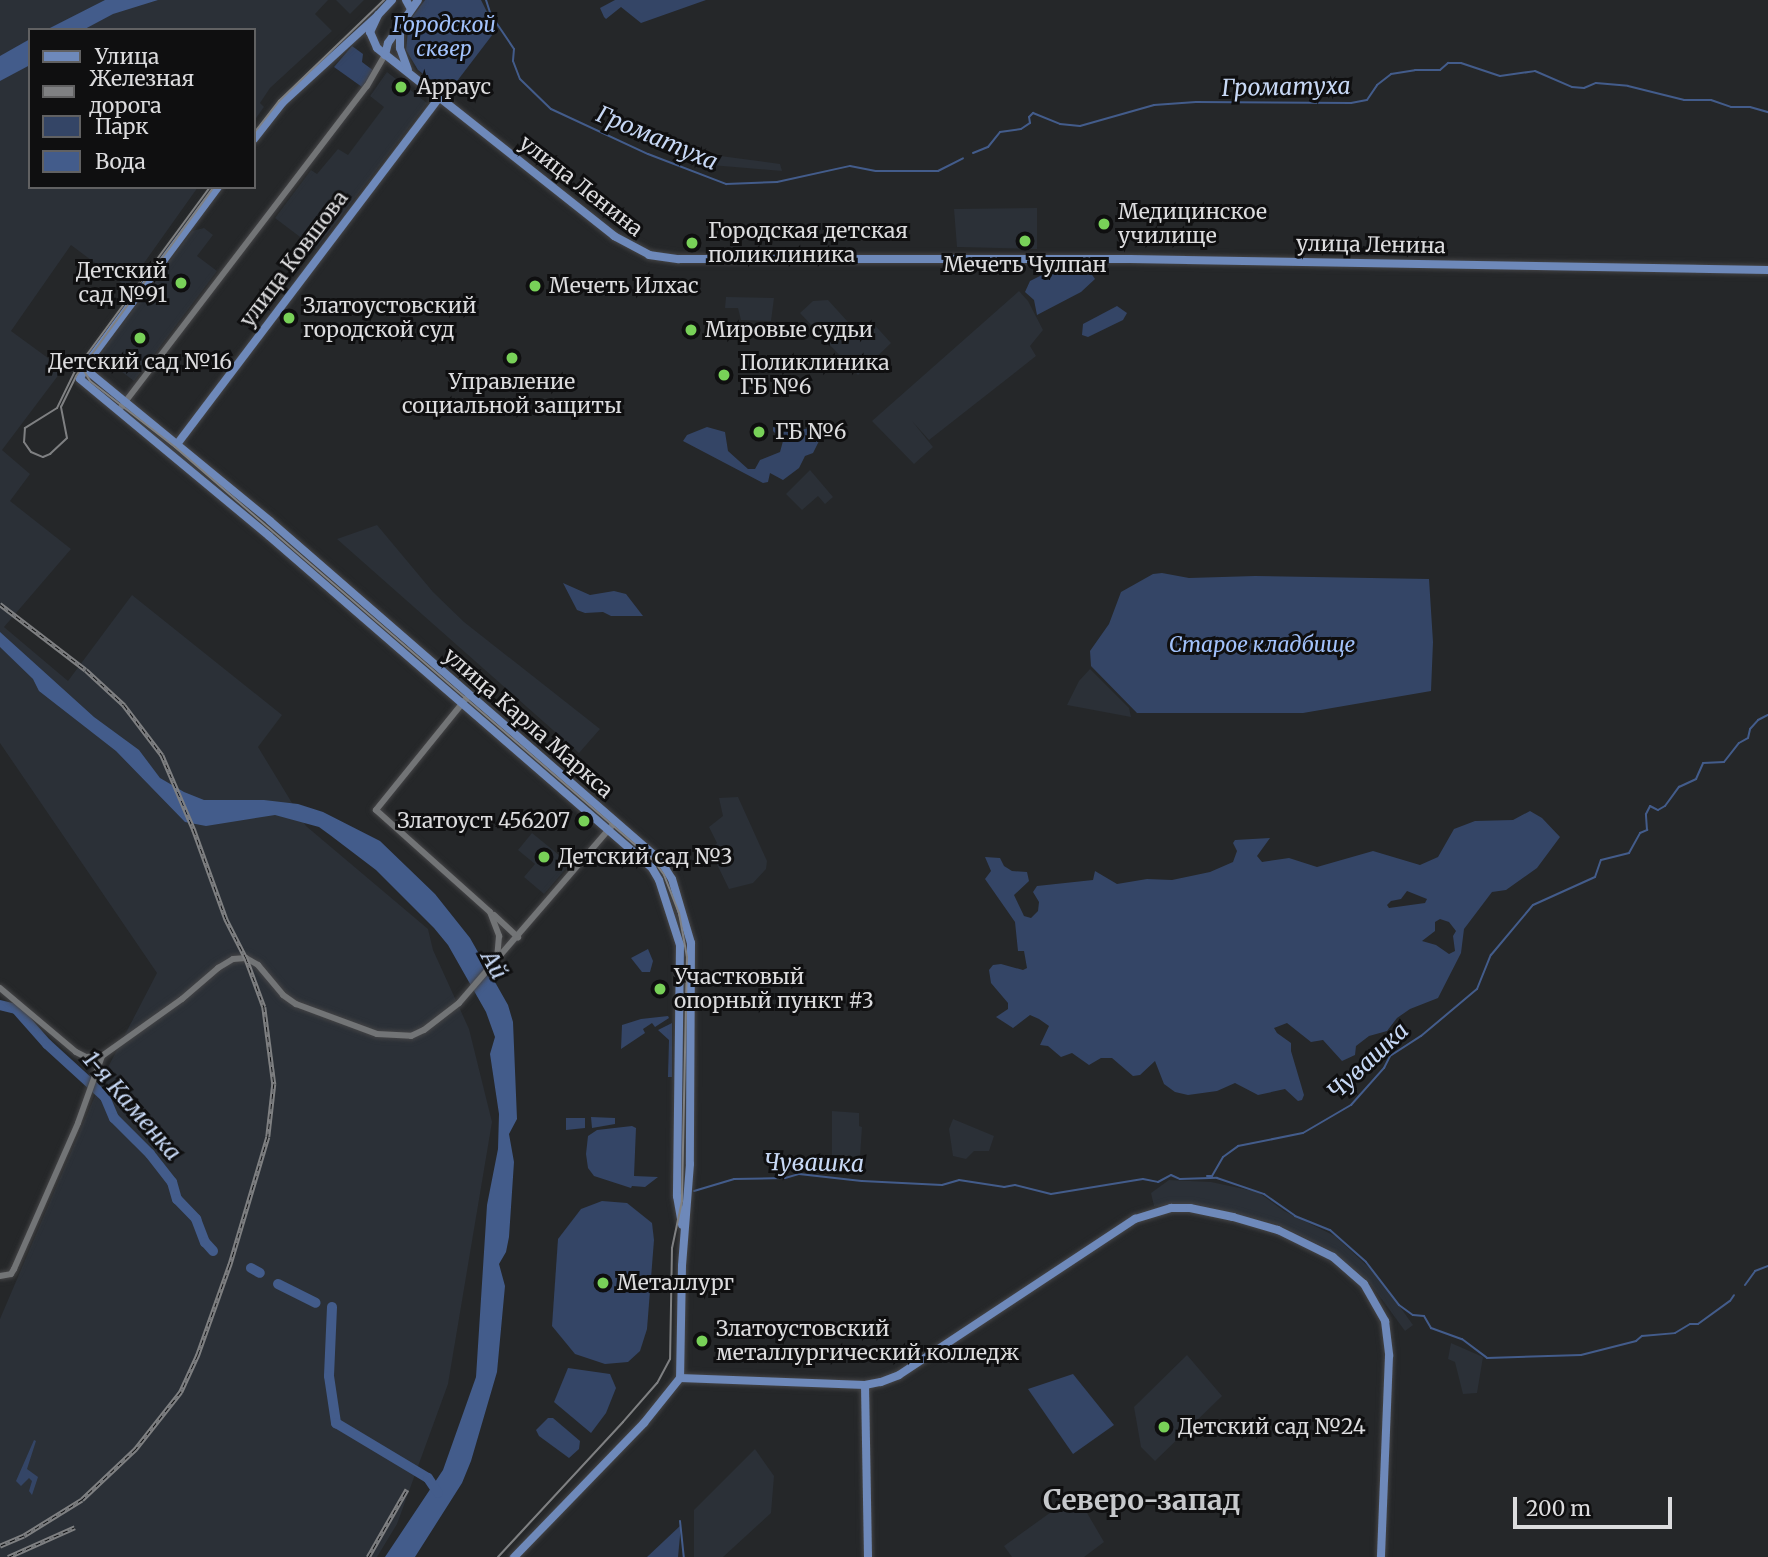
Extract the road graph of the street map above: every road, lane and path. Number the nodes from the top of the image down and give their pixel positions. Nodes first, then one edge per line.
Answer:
1 (393, 0) edge
2 (406, 0) edge
3 (418, 0) edge
4 (411, 9) junction
5 (378, 15) junction
6 (401, 24) junction
7 (388, 43) junction
8 (377, 48) junction
9 (385, 55) junction
10 (409, 73) junction
11 (440, 97) junction
12 (256, 136) edge
13 (217, 189) edge
14 (1768, 270) edge
15 (84, 368) junction
16 (127, 400) junction
17 (119, 411) junction
18 (178, 443) junction
19 (466, 699) junction
20 (615, 822) junction
21 (608, 831) junction
22 (490, 912) junction
23 (519, 937) junction
24 (495, 963) junction
25 (0, 988) edge
26 (102, 1056) junction
27 (683, 1231) junction
28 (2, 1277) edge
29 (680, 1378) junction
30 (865, 1385) junction
31 (514, 1557) edge
32 (868, 1557) edge
33 (1381, 1557) edge

1 - 5 main road
2 - 4 main road
3 - 4 main road
4 - 6 main road
5 - 8 main road
5 - 12 main road
6 - 7 main road
6 - 10 main road
7 - 8 main road
7 - 9 main road
8 - 9 main road, улица Ленина
9 - 10 main road, улица Ленина
9 - 16 street
10 - 11 main road, улица Ленина
11 - 14 main road, улица Ленина
11 - 18 main road, улица Ковшова
13 - 15 main road
15 - 16 main road, улица Карла Маркса
15 - 17 main road, улица Карла Маркса
16 - 17 street
16 - 18 main road, улица Карла Маркса
17 - 19 main road, улица Карла Маркса
18 - 19 main road, улица Карла Маркса
19 - 20 main road, улица Карла Маркса
19 - 21 main road, улица Карла Маркса
19 - 22 street
20 - 21 street
20 - 27 main road, улица Карла Маркса
21 - 23 street
21 - 27 main road, улица Карла Маркса
22 - 23 street
22 - 24 street
23 - 24 street
24 - 26 street
25 - 26 street
26 - 28 street
27 - 29 main road, улица Карла Маркса
29 - 30 main road
29 - 31 main road
30 - 32 main road
30 - 33 main road

